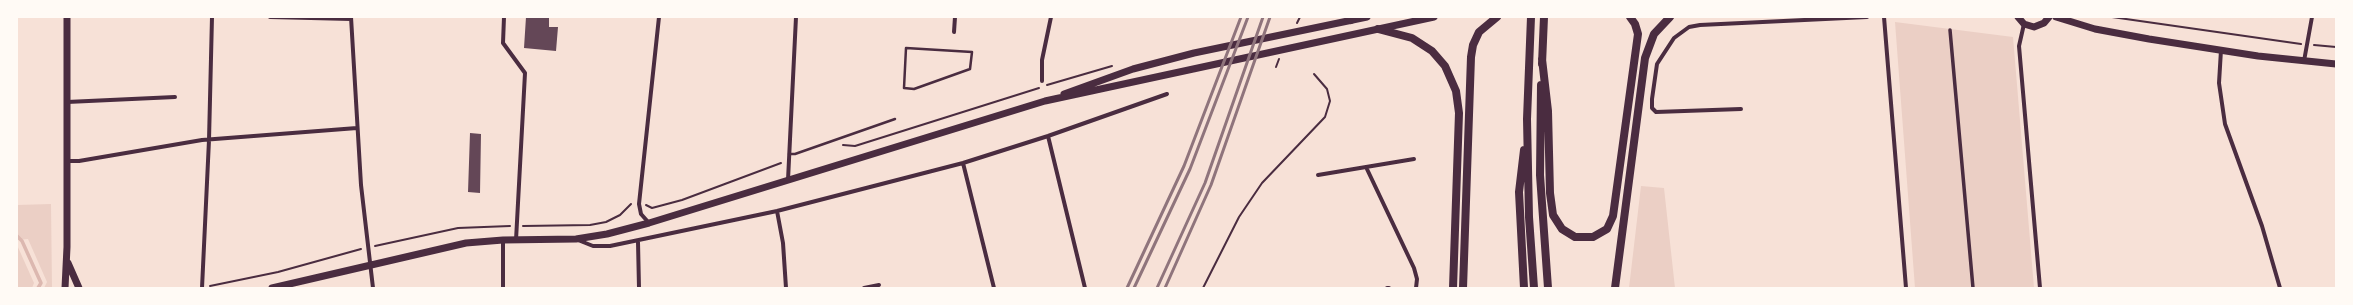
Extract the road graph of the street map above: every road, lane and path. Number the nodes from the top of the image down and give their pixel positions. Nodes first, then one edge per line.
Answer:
1 (67, 17) edge
2 (212, 17) edge
3 (270, 17) edge
4 (504, 17) edge
5 (659, 17) edge
6 (796, 17) edge
7 (955, 17) edge
8 (1051, 17) edge
9 (1367, 17) edge
10 (1434, 17) edge
11 (1497, 17) edge
12 (1531, 17) edge
13 (1544, 17) edge
14 (1630, 17) edge
15 (1670, 17) edge
16 (1866, 17) edge
17 (1884, 17) edge
18 (2018, 17) edge
19 (2049, 17) edge
20 (2056, 17) edge
21 (2112, 17) edge
22 (2312, 17) edge
23 (351, 18) edge
24 (1351, 19) edge
25 (2024, 24) junction
26 (1378, 29) junction
27 (1950, 30) dead end
28 (954, 32) dead end
29 (2297, 43) dead end
30 (2319, 46) dead end
31 (2336, 47) edge
32 (2221, 50) junction
33 (1542, 59) junction
34 (2304, 60) junction
35 (2336, 64) edge
36 (1112, 66) dead end
37 (970, 69) joint
38 (1314, 74) dead end
39 (1042, 81) dead end
40 (1167, 94) dead end
41 (175, 97) dead end
42 (1045, 101) junction
43 (67, 102) junction
44 (1741, 109) dead end
45 (895, 119) dead end
46 (1527, 119) junction
47 (357, 128) junction
48 (1048, 136) junction
49 (209, 140) junction
50 (838, 144) dead end
51 (788, 154) junction
52 (1414, 159) dead end
53 (67, 161) junction
54 (963, 163) junction
55 (778, 164) dead end
56 (1366, 167) junction
57 (1318, 175) dead end
58 (788, 180) junction
59 (632, 200) dead end
60 (645, 202) dead end
61 (776, 212) junction
62 (648, 223) junction
63 (513, 226) dead end
64 (520, 226) dead end
65 (576, 238) junction
66 (503, 240) junction
67 (516, 240) junction
68 (638, 242) junction
69 (369, 247) junction
70 (67, 259) junction
71 (371, 265) junction
72 (879, 285) dead end
73 (204, 287) edge
74 (65, 288) edge
75 (79, 288) edge
76 (272, 288) edge
77 (373, 288) edge
78 (503, 288) edge
79 (639, 288) edge
80 (786, 288) edge
81 (864, 288) edge
82 (994, 288) edge
83 (1085, 288) edge
84 (1203, 288) edge
85 (1416, 288) edge
86 (1453, 288) edge
87 (1463, 288) edge
88 (1524, 288) edge
89 (1534, 288) edge
90 (1548, 288) edge
91 (1615, 288) edge
92 (1906, 288) edge
93 (1973, 288) edge
94 (2040, 288) edge
95 (2280, 288) edge

1 - 43 main road
2 - 49 street
3 - 23 street
4 - 67 street
5 - 62 street
6 - 51 street
7 - 28 street
8 - 39 street
9 - 24 main road
10 - 26 main road
11 - 87 highway
12 - 46 highway
13 - 33 highway
14 - 33 highway
15 - 91 highway
16 - 44 street
17 - 92 street
18 - 25 main road
19 - 25 main road
20 - 32 main road
21 - 29 path
22 - 34 street
23 - 47 street
24 - 42 main road
25 - 94 street
26 - 42 main road
26 - 86 highway
27 - 93 street
30 - 31 path
32 - 34 main road
32 - 95 street
33 - 90 highway
34 - 35 main road
36 - 50 path
37 - 37 lane
38 - 84 path
40 - 48 street
41 - 43 street
42 - 58 main road
43 - 53 main road
45 - 51 lane
46 - 88 highway
46 - 89 highway
47 - 49 street
47 - 69 street
48 - 54 street
48 - 83 street
49 - 53 street
49 - 73 street
51 - 58 street
52 - 56 street
53 - 70 main road
54 - 61 street
54 - 82 street
55 - 60 path
56 - 57 street
56 - 85 street
58 - 62 main road
59 - 64 path
61 - 68 street
61 - 80 street
62 - 65 main road
63 - 69 path
65 - 67 main road
65 - 68 street
66 - 67 main road
66 - 71 main road
66 - 78 street
68 - 79 street
69 - 71 street
69 - 73 path
70 - 74 main road
70 - 75 main road
71 - 76 main road
71 - 77 street
72 - 81 street

